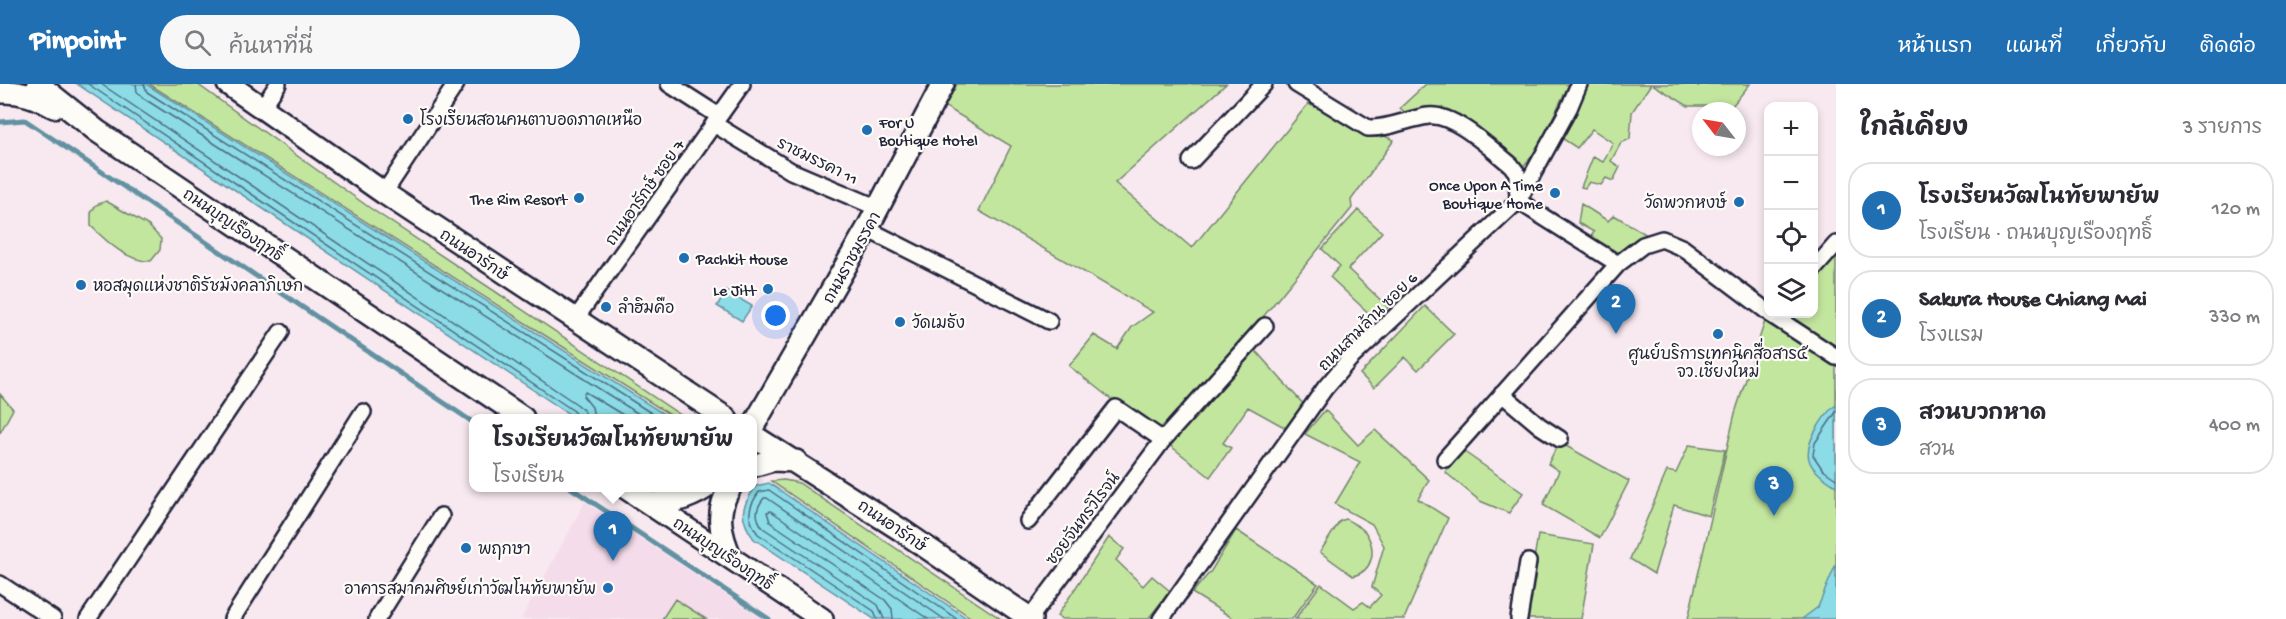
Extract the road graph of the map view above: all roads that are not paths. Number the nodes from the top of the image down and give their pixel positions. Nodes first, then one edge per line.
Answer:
1 (38, 84) edge
2 (228, 84) edge
3 (278, 84) edge
4 (456, 84) edge
5 (669, 84) edge
6 (742, 84) edge
7 (1264, 84) edge
8 (1296, 84) edge
9 (1579, 84) edge
10 (936, 86) edge
11 (0, 92) edge
12 (262, 108) junction
13 (717, 120) junction
14 (97, 131) junction
15 (1191, 161) dead end
16 (384, 193) junction
17 (1518, 201) junction
18 (878, 207) junction
19 (867, 229) junction
20 (1836, 244) edge
21 (1618, 264) junction
22 (1818, 264) edge
23 (1764, 308) edge
24 (1778, 318) edge
25 (574, 321) junction
26 (1049, 321) dead end
27 (1265, 326) dead end
28 (281, 332) dead end
29 (1836, 357) edge
30 (1502, 394) junction
31 (363, 412) dead end
32 (518, 414) edge
33 (714, 414) edge
34 (757, 421) edge
35 (757, 437) edge
36 (1560, 439) dead end
37 (1162, 440) junction
38 (1445, 459) dead end
39 (796, 461) junction
40 (757, 465) edge
41 (632, 492) edge
42 (698, 492) edge
43 (727, 492) edge
44 (649, 503) junction
45 (441, 516) dead end
46 (1028, 521) dead end
47 (731, 558) junction
48 (1528, 562) dead end
49 (0, 584) edge
50 (53, 619) edge
51 (88, 619) edge
52 (232, 619) edge
53 (377, 619) edge
54 (822, 619) edge
55 (1031, 619) edge
56 (1161, 619) edge
57 (1519, 619) edge

1 - 14 main road, ถนนบุญเรืองฤทธิ์
2 - 12 main road, ถนนอารักษ์
3 - 12 street
4 - 16 street
5 - 13 street, ราชมรรคา 11
6 - 13 street, ถนนอารักษ์ ซอย 7
7 - 15 street
8 - 17 street
9 - 17 street, ถนนสามล้าน ซอย 6
10 - 18 main road, ถนนราชมรรคา
11 - 14 main road
12 - 16 main road, ถนนอารักษ์
13 - 18 street, ราชมรรคา 11
13 - 25 street, ถนนอารักษ์ ซอย 7
14 - 32 main road, ถนนบุญเรืองฤทธิ์
16 - 25 main road, ถนนอารักษ์
17 - 21 street
17 - 56 street, ถนนสามล้าน ซอย 6
18 - 19 main road, ถนนราชมรรคา
19 - 26 street
19 - 34 main road, ถนนราชมรรคา
20 - 22 street
21 - 23 street
21 - 30 street
24 - 29 street
25 - 33 main road, ถนนอารักษ์
27 - 37 street, ซอยจันทรวิโรจน์
28 - 51 street
30 - 36 street
30 - 38 street
31 - 52 street
35 - 39 main road, ถนนอารักษ์
37 - 46 street
37 - 55 street, ซอยจันทรวิโรจน์
39 - 40 main road
39 - 55 main road, ถนนอารักษ์
41 - 44 main road, ถนนบุญเรืองฤทธิ์
42 - 44 main road
43 - 47 main road
44 - 47 main road, ถนนบุญเรืองฤทธิ์
45 - 53 street
47 - 54 main road, ถนนบุญเรืองฤทธิ์
48 - 57 street
49 - 50 street

